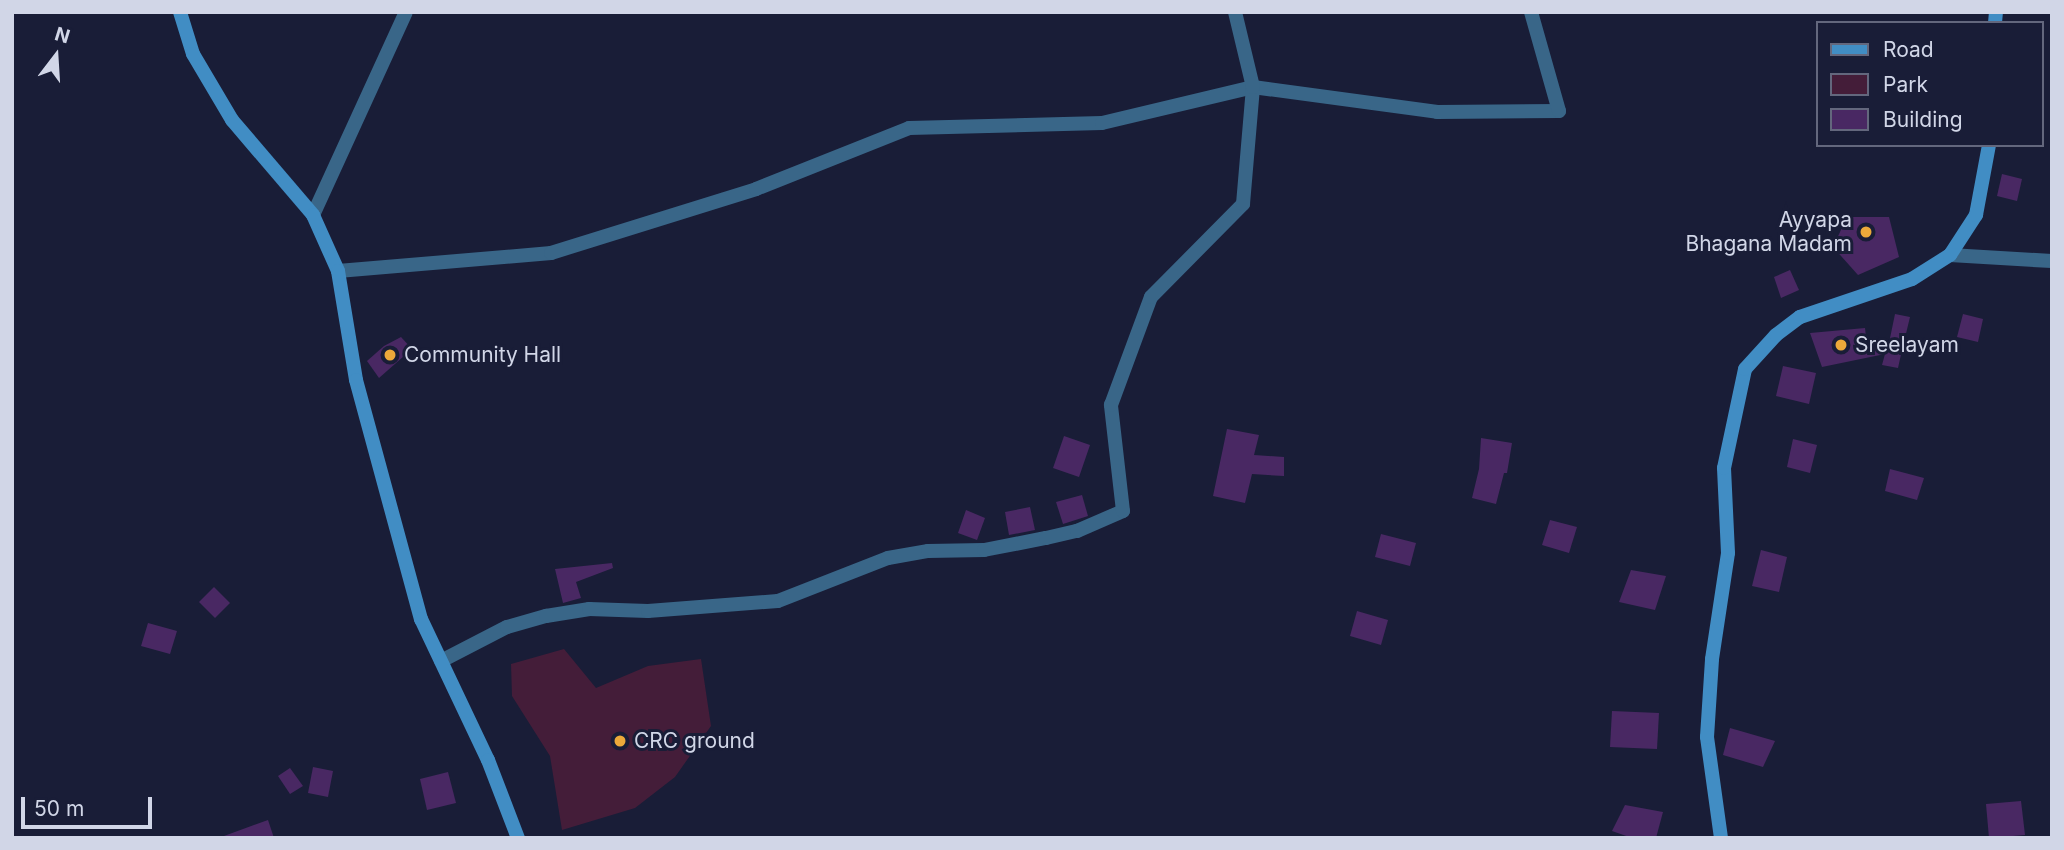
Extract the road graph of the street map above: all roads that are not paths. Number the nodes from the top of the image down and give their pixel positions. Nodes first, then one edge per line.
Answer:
1 (180, 12) edge
2 (406, 12) edge
3 (1236, 12) edge
4 (1531, 12) edge
5 (1253, 87) junction
6 (1989, 147) edge
7 (313, 215) junction
8 (1950, 256) junction
9 (2052, 261) edge
10 (338, 271) junction
11 (441, 661) junction
12 (518, 838) edge
13 (1721, 838) edge

1 - 7 street
2 - 7 street
3 - 5 street
4 - 5 street
5 - 10 street
5 - 11 street
6 - 8 street
7 - 10 street
8 - 9 street
8 - 13 street
10 - 11 street
11 - 12 street

